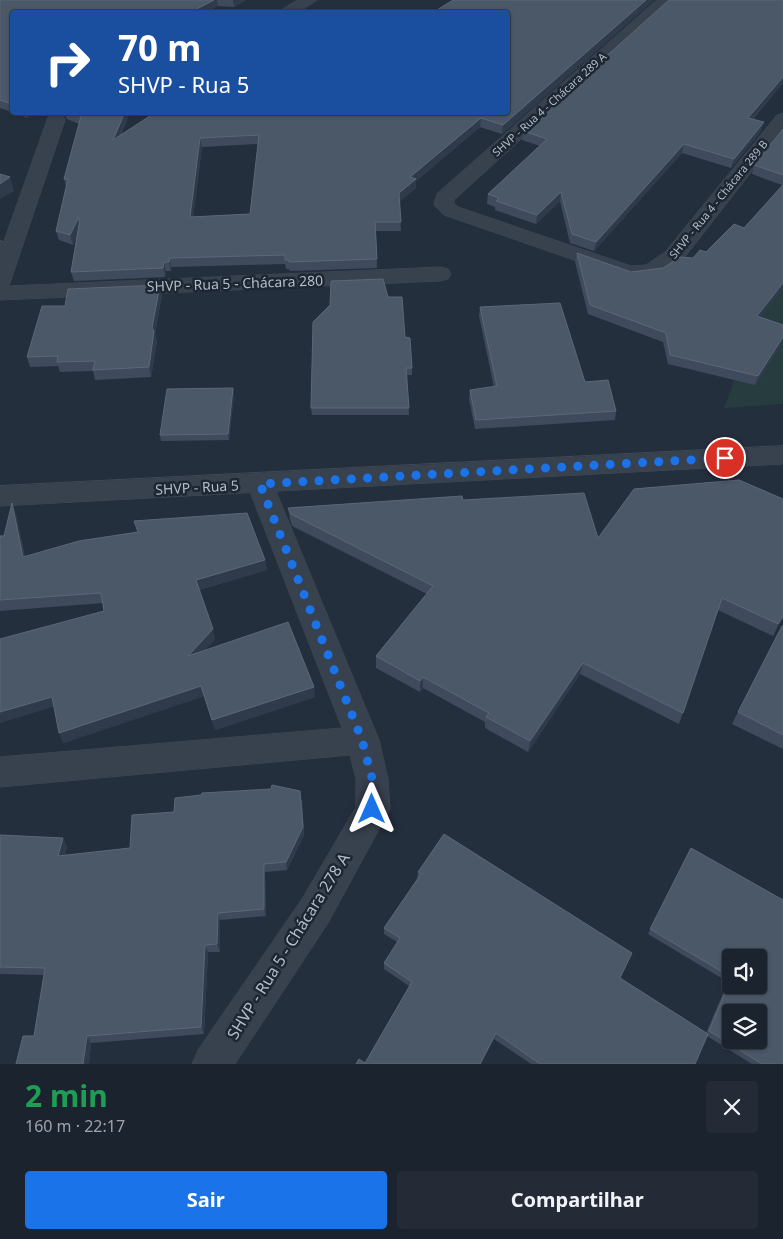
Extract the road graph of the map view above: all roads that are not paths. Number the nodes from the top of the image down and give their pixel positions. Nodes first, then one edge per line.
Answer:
1 (309, 0) edge
2 (666, 0) edge
3 (292, 10) edge
4 (783, 119) edge
5 (56, 120) dead end
6 (6, 247) edge
7 (648, 273) joint
8 (440, 274) dead end
9 (0, 284) edge
10 (0, 293) edge
11 (783, 455) edge
12 (260, 484) junction
13 (0, 496) edge
14 (362, 740) junction
15 (0, 772) edge
16 (212, 1064) edge

1 - 3 street
2 - 7 street, SHVP - Rua 4 - Chácara 289 A
4 - 7 street, SHVP - Rua 4 - Chácara 289 B
5 - 6 street
6 - 9 street
8 - 10 street, SHVP - Rua 5 - Chácara 280
11 - 12 street, SHVP - Rua 5
12 - 13 street, SHVP - Rua 5
12 - 14 street, SHVP - Rua 5 - Chácara 278 A
14 - 15 street
14 - 16 street, SHVP - Rua 5 - Chácara 278 A

